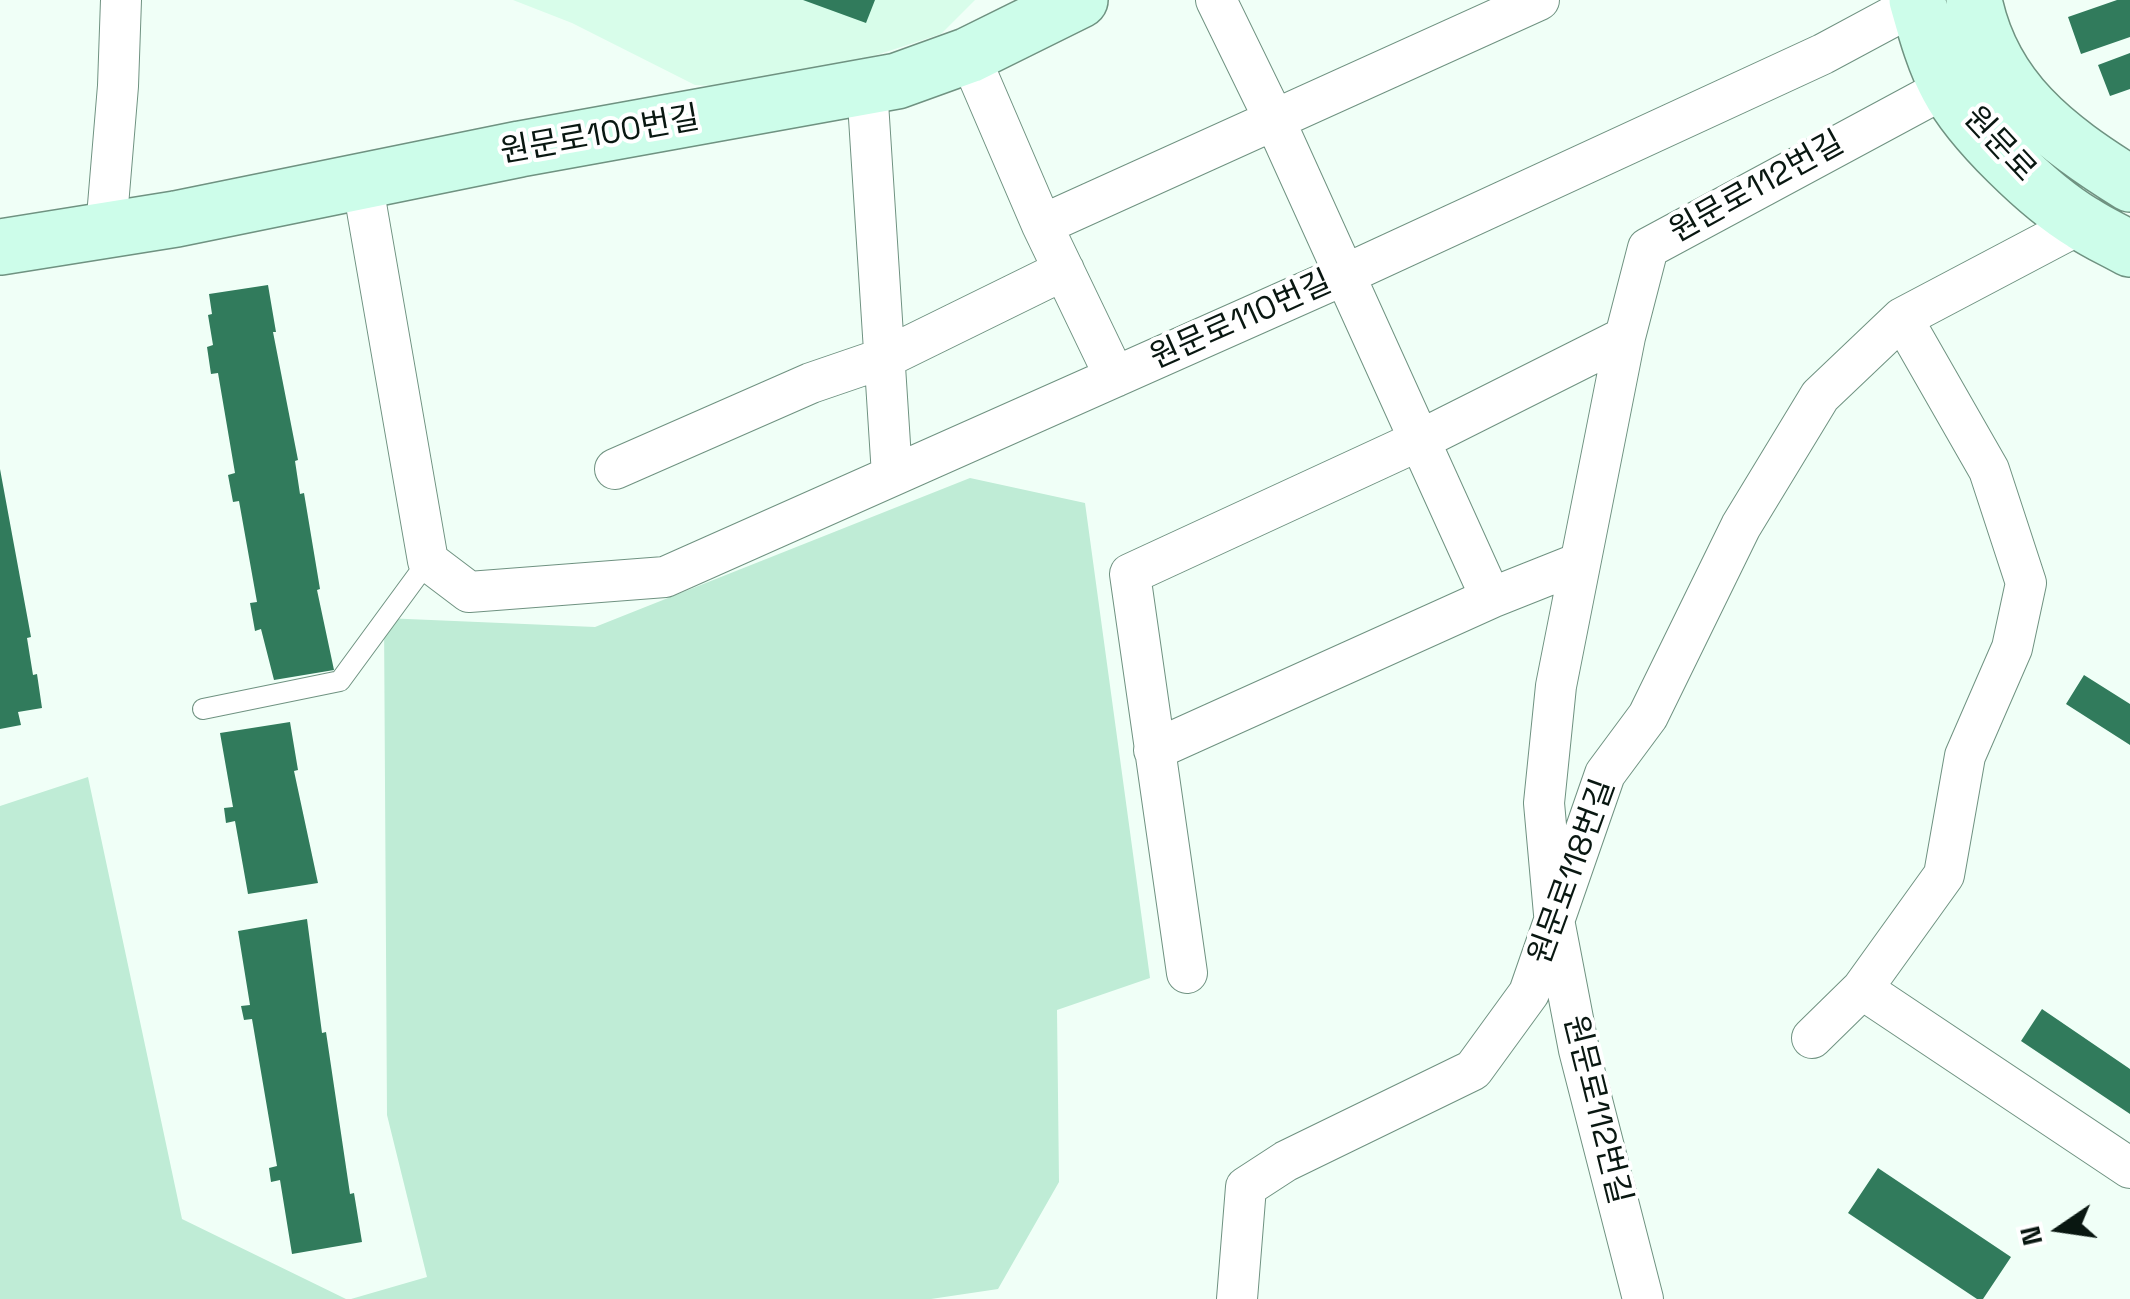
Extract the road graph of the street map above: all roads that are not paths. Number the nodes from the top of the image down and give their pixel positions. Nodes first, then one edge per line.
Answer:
1 (121, 0) edge
2 (1080, 0) edge
3 (1216, 0) edge
4 (1539, 0) edge
5 (1974, 0) edge
6 (1918, 1) edge
7 (969, 55) junction
8 (1948, 86) junction
9 (867, 87) junction
10 (1274, 121) junction
11 (362, 181) junction
12 (2130, 184) edge
13 (2082, 222) junction
14 (1042, 225) junction
15 (106, 230) junction
16 (0, 248) edge
17 (2130, 249) edge
18 (1064, 270) junction
19 (1344, 275) junction
20 (1902, 318) junction
21 (1626, 336) junction
22 (886, 356) junction
23 (1115, 377) junction
24 (1418, 441) junction
25 (615, 469) dead end
26 (892, 476) junction
27 (428, 561) junction
28 (1579, 564) junction
29 (1491, 598) junction
30 (203, 709) dead end
31 (1154, 750) junction
32 (1555, 925) junction
33 (1186, 972) dead end
34 (1862, 989) junction
35 (1812, 1038) dead end
36 (2130, 1168) edge
37 (1238, 1299) edge
38 (1643, 1299) edge

1 - 15 street
2 - 7 street, 원문로100번길
3 - 10 street
4 - 10 street
5 - 12 street, 원문로
6 - 8 street, 원문로
6 - 19 street, 원문로110번길
7 - 9 street, 원문로100번길
7 - 14 street, 원문로110번길
8 - 13 street, 원문로
8 - 21 street, 원문로112번길
9 - 11 street, 원문로100번길
9 - 22 street
10 - 14 street
10 - 19 street
11 - 15 street, 원문로100번길
11 - 27 street
13 - 17 street, 원문로
13 - 20 street, 원문로118번길
14 - 18 street, 원문로110번길
15 - 16 street, 원문로100번길
18 - 22 street
18 - 23 street, 원문로110번길
19 - 23 street, 원문로110번길
19 - 24 street
20 - 32 street, 원문로118번길
20 - 34 street
21 - 24 street
21 - 28 street, 원문로112번길
22 - 25 street
22 - 26 street
23 - 26 street
24 - 29 street
24 - 31 street
26 - 27 street
27 - 30 lane
28 - 29 street
28 - 32 street, 원문로112번길
29 - 31 street
31 - 33 street
32 - 37 street, 원문로118번길
32 - 38 street, 원문로112번길
34 - 35 street
34 - 36 street

